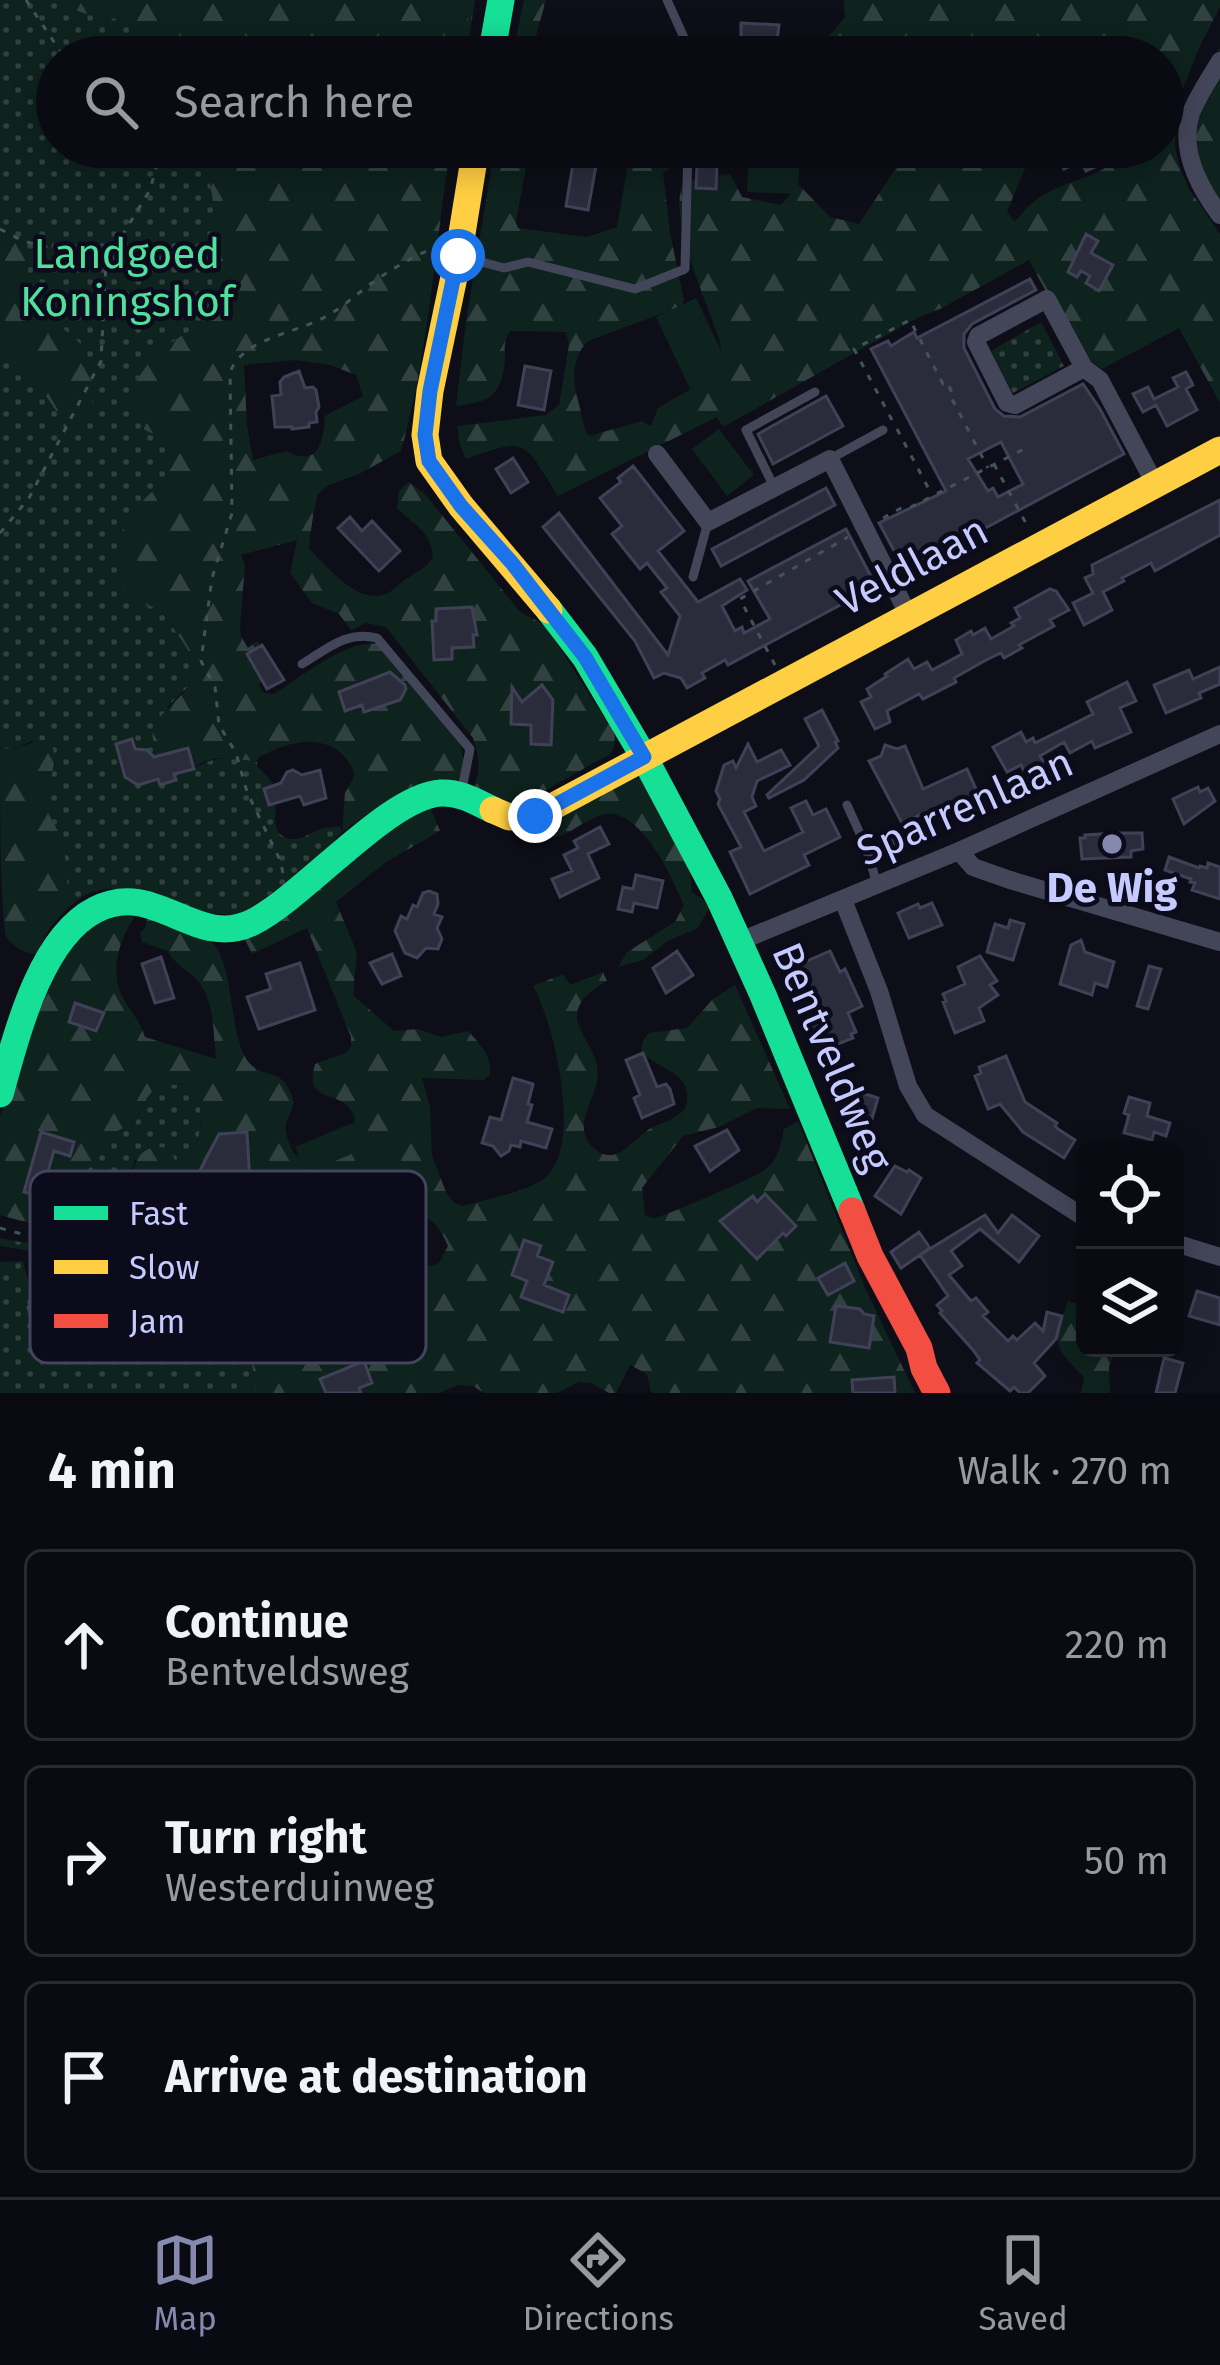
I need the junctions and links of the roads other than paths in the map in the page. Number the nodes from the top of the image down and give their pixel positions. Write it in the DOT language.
graph roads {
  1 [pos="501,0"];
  2 [pos="667,0"];
  3 [pos="495,36"];
  4 [pos="683,36"];
  5 [pos="1220,61"];
  6 [pos="471,168"];
  7 [pos="687,168"];
  8 [pos="1220,215"];
  9 [pos="452,249"];
  10 [pos="1084,368"];
  11 [pos="815,392"];
  12 [pos="883,430"];
  13 [pos="1220,450"];
  14 [pos="657,454"];
  15 [pos="830,459"];
  16 [pos="1155,484"];
  17 [pos="774,487"];
  18 [pos="708,522"];
  19 [pos="693,577"];
  20 [pos="909,616"];
  21 [pos="302,664"];
  22 [pos="1220,734"];
  23 [pos="644,757"];
  24 [pos="459,794"];
  25 [pos="847,805"];
  26 [pos="909,835"];
  27 [pos="959,851"];
  28 [pos="867,852"];
  29 [pos="877,884"];
  30 [pos="843,900"];
  31 [pos="738,942"];
  32 [pos="1220,942"];
  33 [pos="0,1094"];
  34 [pos="1076,1212"];
  35 [pos="1184,1247"];
  36 [pos="1220,1257"];
  37 [pos="937,1393"];
  1 -- 3 [label="street"];
  2 -- 4 [label="lane"];
  5 -- 8 [label="street"];
  6 -- 9 [label="street, Bentveldweg"];
  7 -- 9 [label="lane"];
  9 -- 23 [label="street, Bentveldweg"];
  10 -- 10 [label="street"];
  10 -- 16 [label="street"];
  11 -- 17 [label="lane"];
  12 -- 15 [label="lane"];
  13 -- 16 [label="street, Veldlaan"];
  14 -- 18 [label="street"];
  15 -- 17 [label="street"];
  15 -- 20 [label="street"];
  16 -- 20 [label="street, Veldlaan"];
  17 -- 18 [label="street"];
  18 -- 19 [label="lane"];
  20 -- 23 [label="street, Veldlaan"];
  21 -- 24 [label="lane"];
  22 -- 27 [label="street, Sparrenlaan"];
  23 -- 24 [label="street, Veldlaan"];
  23 -- 31 [label="street, Bentveldweg"];
  24 -- 33 [label="street"];
  25 -- 28 [label="lane"];
  26 -- 28 [label="lane"];
  27 -- 29 [label="street, Sparrenlaan"];
  27 -- 32 [label="street"];
  28 -- 29 [label="lane"];
  29 -- 30 [label="street, Sparrenlaan"];
  30 -- 31 [label="street, Sparrenlaan"];
  30 -- 34 [label="street"];
  31 -- 37 [label="street, Bentveldweg"];
  35 -- 36 [label="street"];
}
